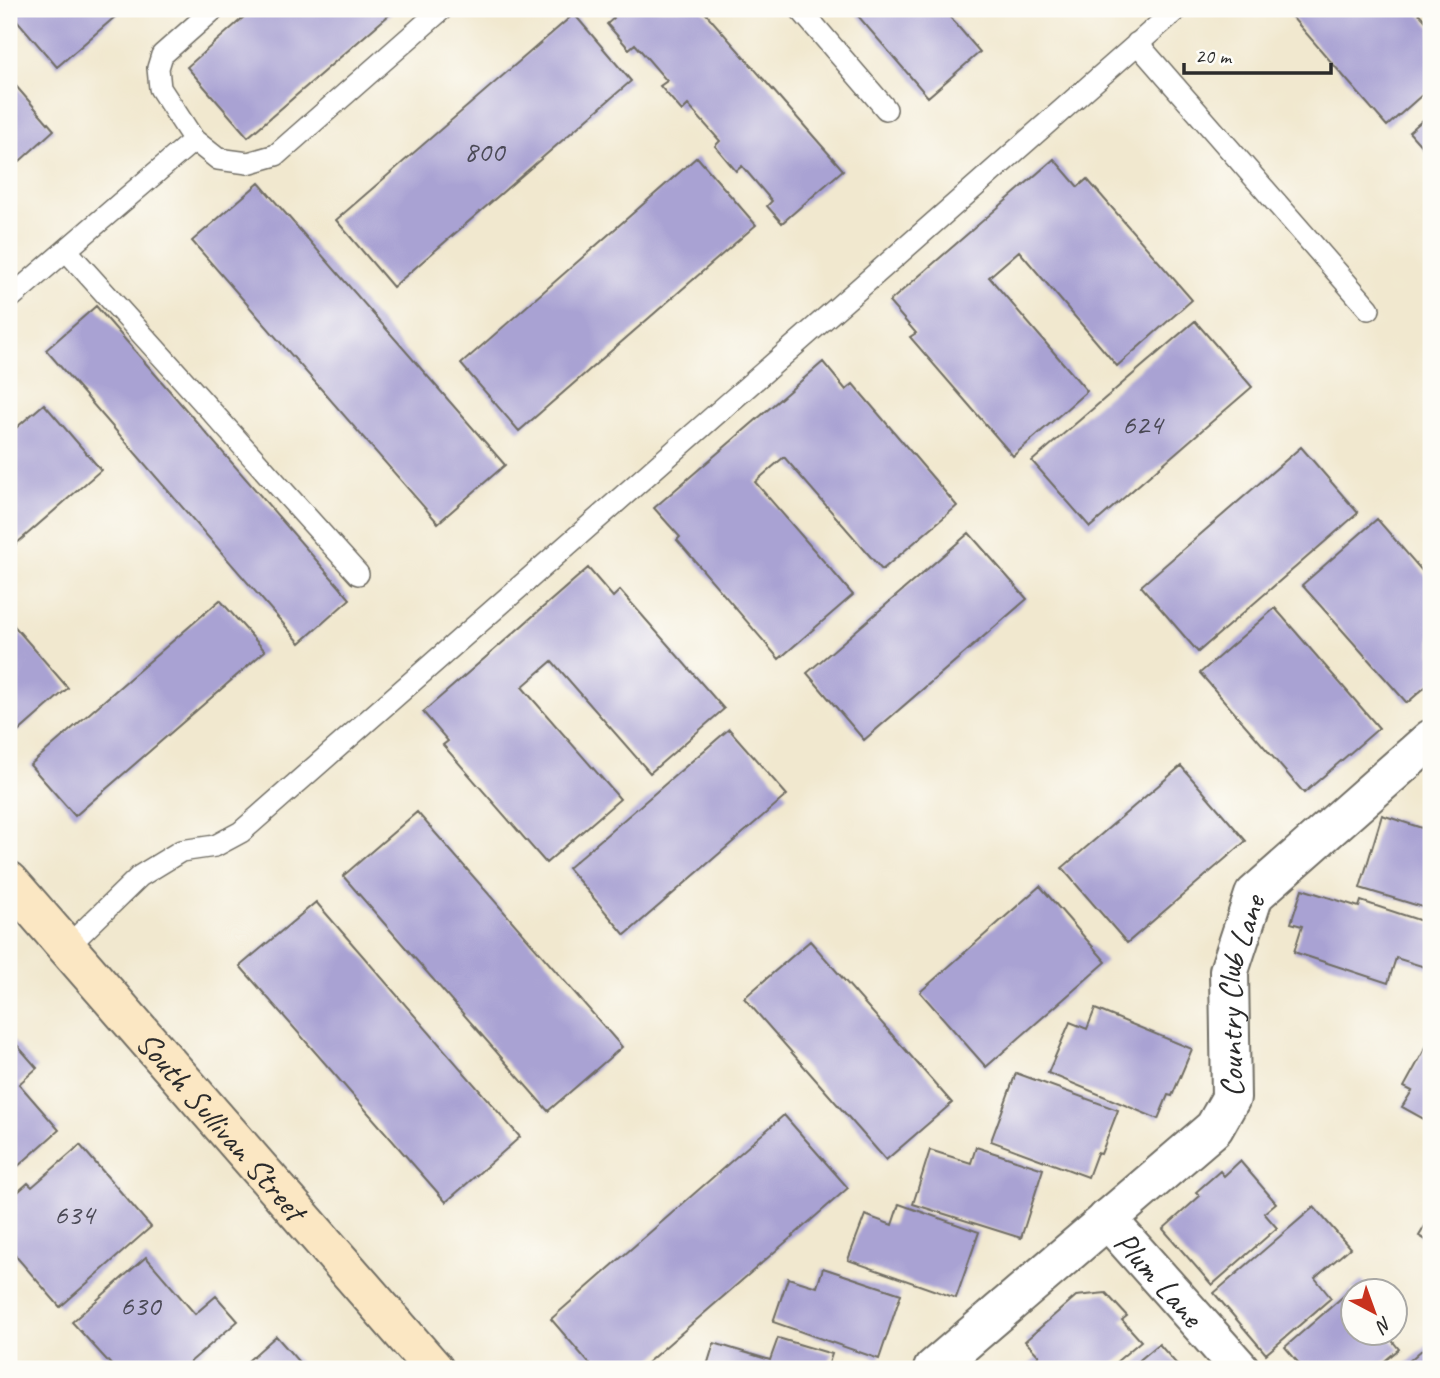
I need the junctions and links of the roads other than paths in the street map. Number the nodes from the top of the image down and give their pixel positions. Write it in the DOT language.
graph roads {
  1 [pos="214,9"];
  2 [pos="442,9"];
  3 [pos="800,9"];
  4 [pos="1177,9"];
  5 [pos="1137,43"];
  6 [pos="886,109"];
  7 [pos="194,140"];
  8 [pos="66,250"];
  9 [pos="9,299"];
  10 [pos="1369,309"];
  11 [pos="358,574"];
  12 [pos="1431,739"];
  13 [pos="14,897"];
  14 [pos="66,948"];
  15 [pos="1107,1219"];
  16 [pos="434,1369"];
  17 [pos="933,1369"];
  18 [pos="1241,1369"];
  1 -- 7 [label="lane"];
  2 -- 7 [label="lane"];
  3 -- 6 [label="lane"];
  4 -- 5 [label="lane"];
  5 -- 10 [label="lane"];
  5 -- 14 [label="lane"];
  7 -- 8 [label="lane"];
  8 -- 9 [label="lane"];
  8 -- 11 [label="lane"];
  12 -- 15 [label="street, Country Club Lane"];
  13 -- 14 [label="street, South Sullivan Street"];
  14 -- 16 [label="street, South Sullivan Street"];
  15 -- 17 [label="street, Country Club Lane"];
  15 -- 18 [label="street, Plum Lane"];
}
